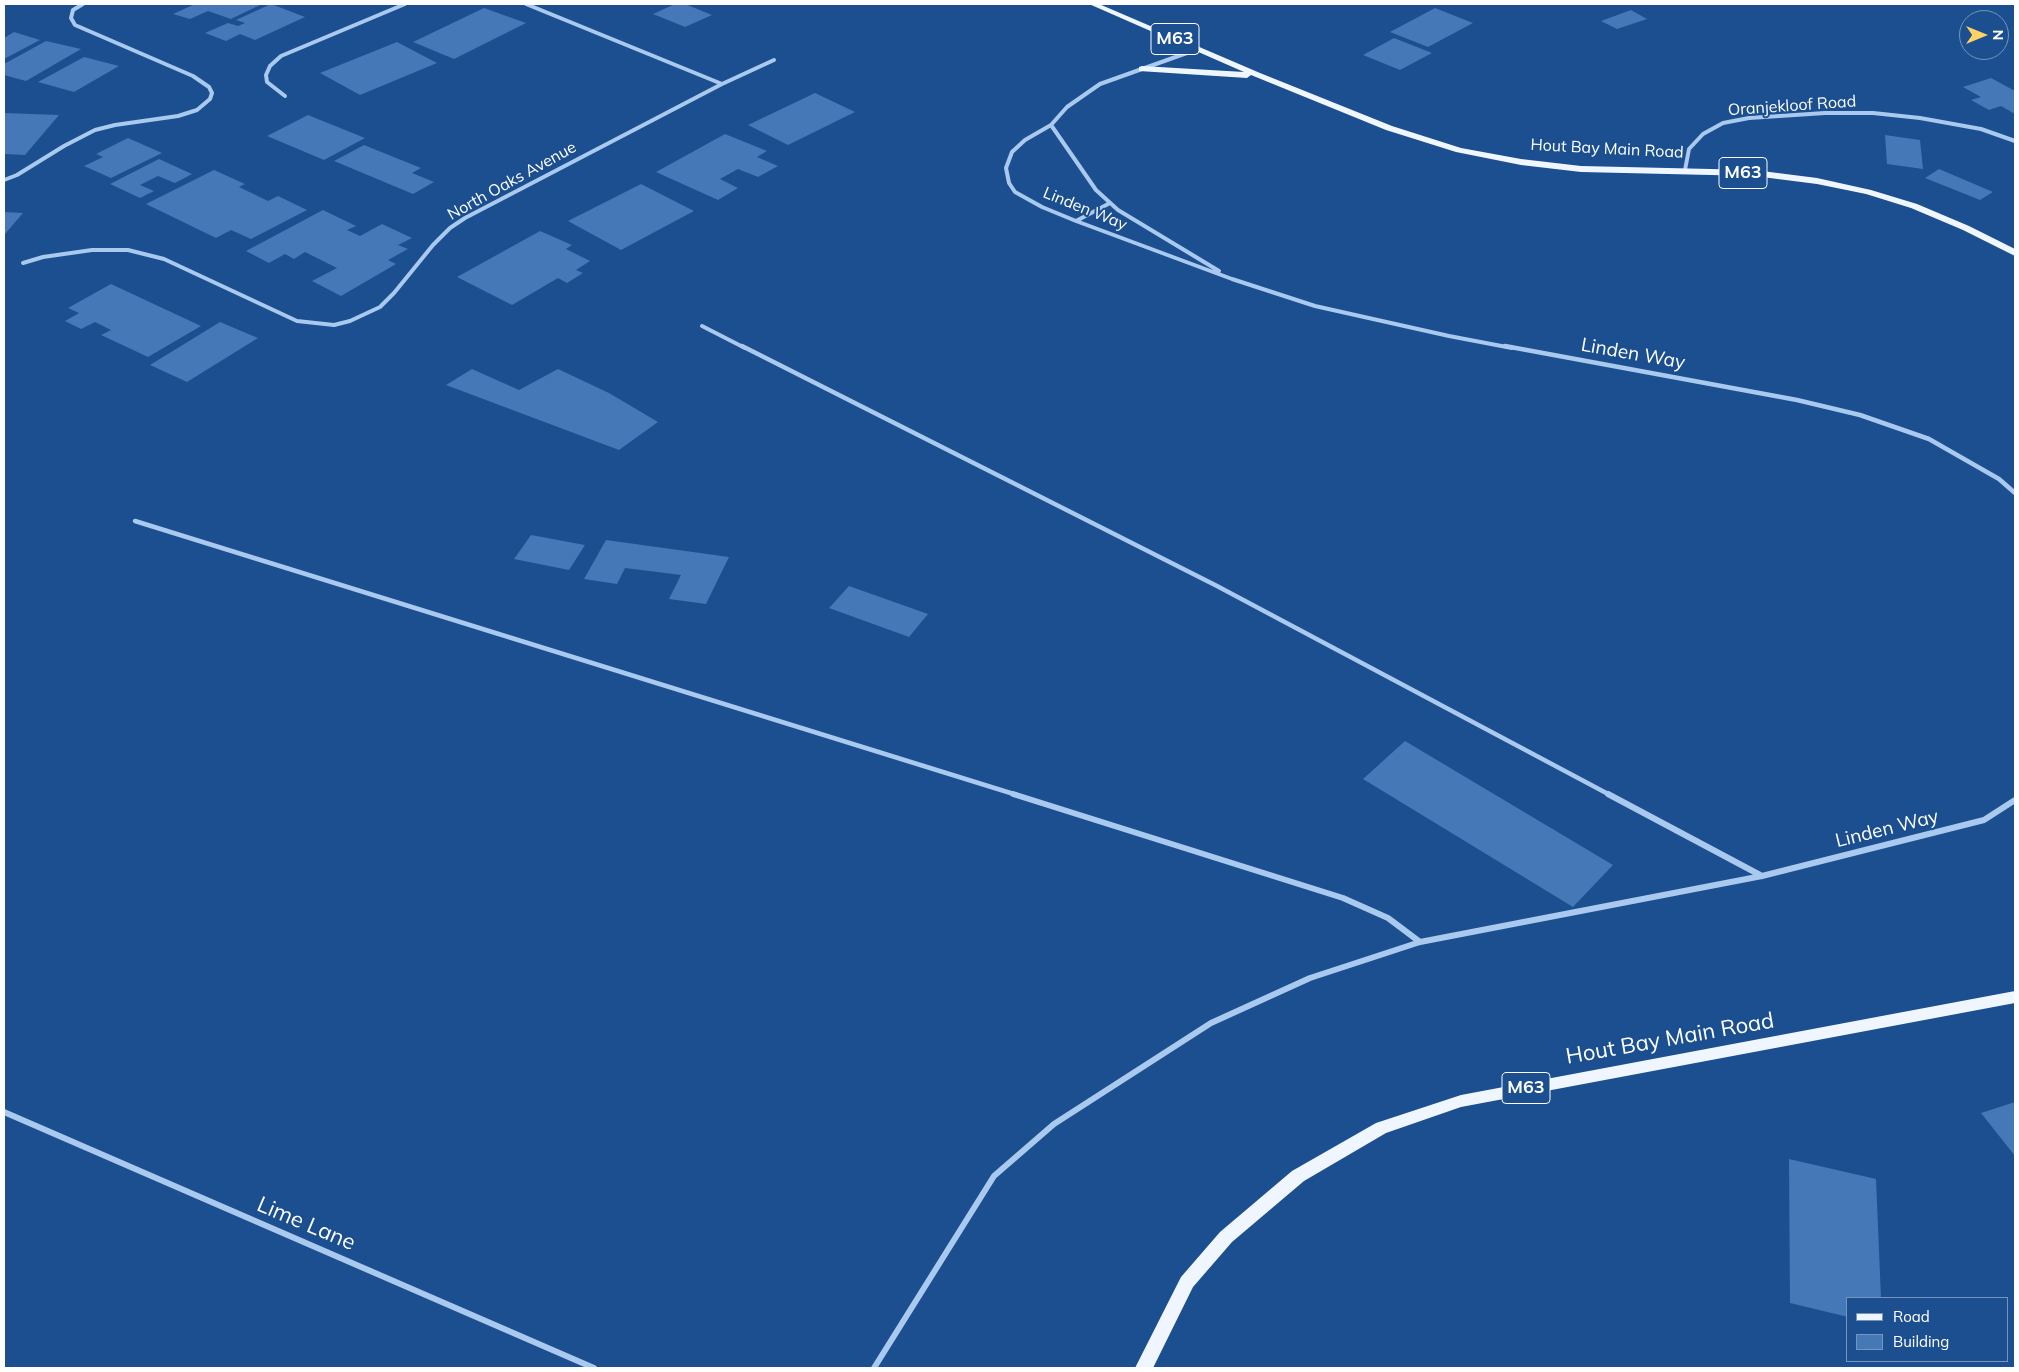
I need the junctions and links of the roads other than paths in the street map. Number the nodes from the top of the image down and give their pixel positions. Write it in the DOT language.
graph roads {
  1 [pos="83,4"];
  2 [pos="404,4"];
  3 [pos="526,4"];
  4 [pos="1093,4"];
  5 [pos="1198,49"];
  6 [pos="774,60"];
  7 [pos="1142,69"];
  8 [pos="1257,75"];
  9 [pos="722,84"];
  10 [pos="285,96"];
  11 [pos="1051,125"];
  12 [pos="2015,141"];
  13 [pos="1685,170"];
  14 [pos="4,180"];
  15 [pos="1110,203"];
  16 [pos="1076,221"];
  17 [pos="2015,253"];
  18 [pos="22,263"];
  19 [pos="1232,279"];
  20 [pos="702,326"];
  21 [pos="2015,493"];
  22 [pos="134,521"];
  23 [pos="2015,800"];
  24 [pos="1762,876"];
  25 [pos="1420,942"];
  26 [pos="2015,997"];
  27 [pos="4,1112"];
  28 [pos="594,1368"];
  29 [pos="874,1368"];
  30 [pos="1144,1368"];
  1 -- 14 [label="street"];
  2 -- 10 [label="street"];
  3 -- 9 [label="street"];
  4 -- 5 [label="main road, Hout Bay Main Road / M63"];
  5 -- 7 [label="street, Linden Way"];
  5 -- 8 [label="main road, Hout Bay Main Road / M63"];
  6 -- 9 [label="street, North Oaks Avenue"];
  7 -- 8 [label="main road"];
  7 -- 11 [label="street, Linden Way"];
  8 -- 13 [label="main road, Hout Bay Main Road / M63"];
  9 -- 18 [label="street, North Oaks Avenue"];
  11 -- 15 [label="street, Linden Way"];
  11 -- 16 [label="street, Linden Way"];
  12 -- 13 [label="street, Oranjekloof Road"];
  13 -- 17 [label="main road, Hout Bay Main Road / M63"];
  15 -- 16 [label="street"];
  15 -- 19 [label="street, Linden Way"];
  16 -- 19 [label="street, Linden Way"];
  19 -- 21 [label="street, Linden Way"];
  20 -- 24 [label="street"];
  22 -- 25 [label="street"];
  23 -- 24 [label="street, Linden Way"];
  24 -- 25 [label="street, Linden Way"];
  25 -- 29 [label="street, Linden Way"];
  26 -- 30 [label="main road, Hout Bay Main Road / M63"];
  27 -- 28 [label="street, Lime Lane"];
}
